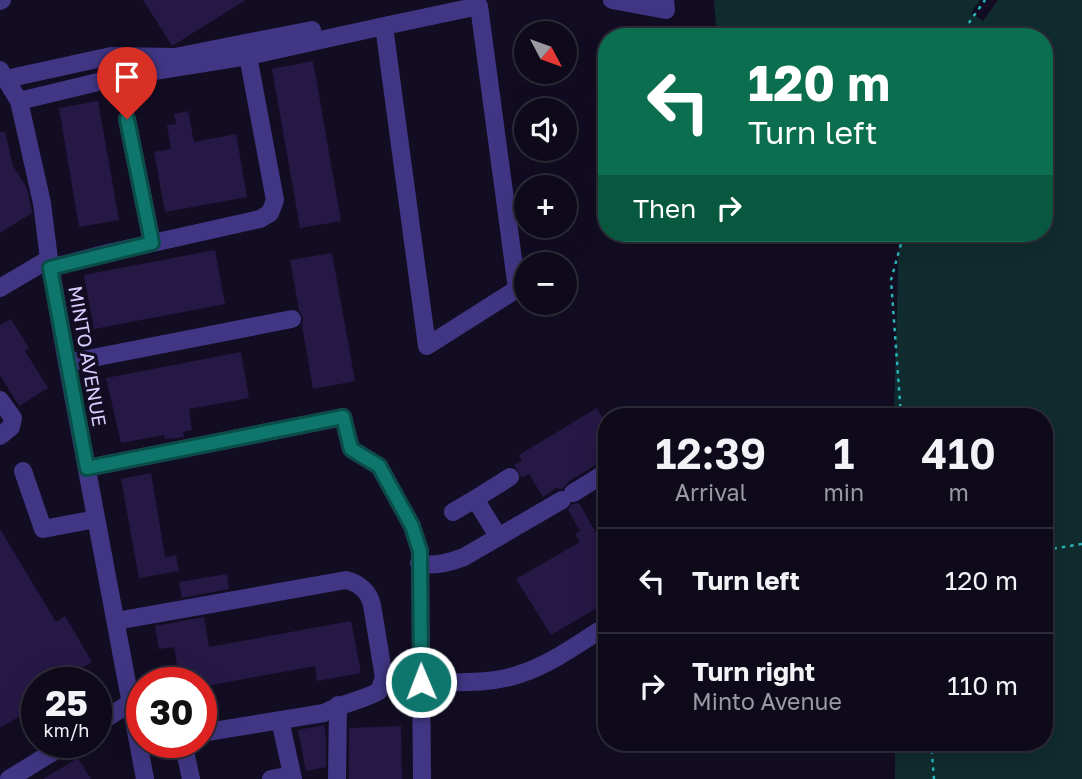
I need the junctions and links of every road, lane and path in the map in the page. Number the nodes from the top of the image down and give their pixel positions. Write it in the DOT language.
graph roads {
  1 [pos="612,0"];
  2 [pos="665,0"];
  3 [pos="985,0"];
  4 [pos="474,2"];
  5 [pos="377,27"];
  6 [pos="965,28"];
  7 [pos="248,56"];
  8 [pos="3,74"];
  9 [pos="19,101"];
  10 [pos="127,119"];
  11 [pos="902,242"];
  12 [pos="152,243"];
  13 [pos="50,263"];
  14 [pos="0,288"];
  15 [pos="292,319"];
  16 [pos="67,363"];
  17 [pos="0,400"];
  18 [pos="900,408"];
  19 [pos="0,436"];
  20 [pos="87,468"];
  21 [pos="23,471"];
  22 [pos="510,477"];
  23 [pos="598,478"];
  24 [pos="475,499"];
  25 [pos="453,512"];
  26 [pos="96,520"];
  27 [pos="498,536"];
  28 [pos="1082,544"];
  29 [pos="1053,549"];
  30 [pos="420,557"];
  31 [pos="116,621"];
  32 [pos="598,630"];
  33 [pos="126,680"];
  34 [pos="421,682"];
  35 [pos="338,705"];
  36 [pos="280,720"];
  37 [pos="217,730"];
  38 [pos="932,751"];
  39 [pos="43,758"];
  40 [pos="145,758"];
  41 [pos="188,758"];
  42 [pos="293,777"];
  43 [pos="9,779"];
  44 [pos="145,779"];
  45 [pos="191,779"];
  46 [pos="271,779"];
  47 [pos="337,779"];
  48 [pos="422,779"];
  49 [pos="934,779"];
  1 -- 2 [label="street"];
  3 -- 6 [label="path"];
  4 -- 5 [label="street"];
  4 -- 5 [label="street"];
  4 -- 8 [label="street"];
  5 -- 7 [label="street"];
  7 -- 9 [label="street"];
  7 -- 12 [label="street"];
  8 -- 9 [label="street, MINTO AVENUE"];
  9 -- 13 [label="street, MINTO AVENUE"];
  10 -- 12 [label="street"];
  11 -- 18 [label="path"];
  12 -- 13 [label="street"];
  13 -- 14 [label="street"];
  13 -- 16 [label="street, MINTO AVENUE"];
  15 -- 16 [label="street"];
  16 -- 20 [label="street, MINTO AVENUE"];
  17 -- 19 [label="street"];
  20 -- 26 [label="street, MINTO AVENUE"];
  20 -- 30 [label="street"];
  21 -- 26 [label="street"];
  22 -- 24 [label="street"];
  23 -- 27 [label="street"];
  24 -- 25 [label="street"];
  24 -- 27 [label="street"];
  26 -- 31 [label="street, MINTO AVENUE"];
  27 -- 30 [label="street"];
  28 -- 29 [label="path"];
  30 -- 34 [label="street"];
  31 -- 33 [label="street, MINTO AVENUE"];
  31 -- 35 [label="street"];
  32 -- 34 [label="street"];
  34 -- 48 [label="street"];
  35 -- 36 [label="street"];
  35 -- 47 [label="street"];
  36 -- 37 [label="street"];
  36 -- 42 [label="street"];
  38 -- 49 [label="path"];
  39 -- 43 [label="street"];
  40 -- 44 [label="street, MINTO AVENUE"];
  41 -- 45 [label="street"];
  42 -- 46 [label="street"];
}
